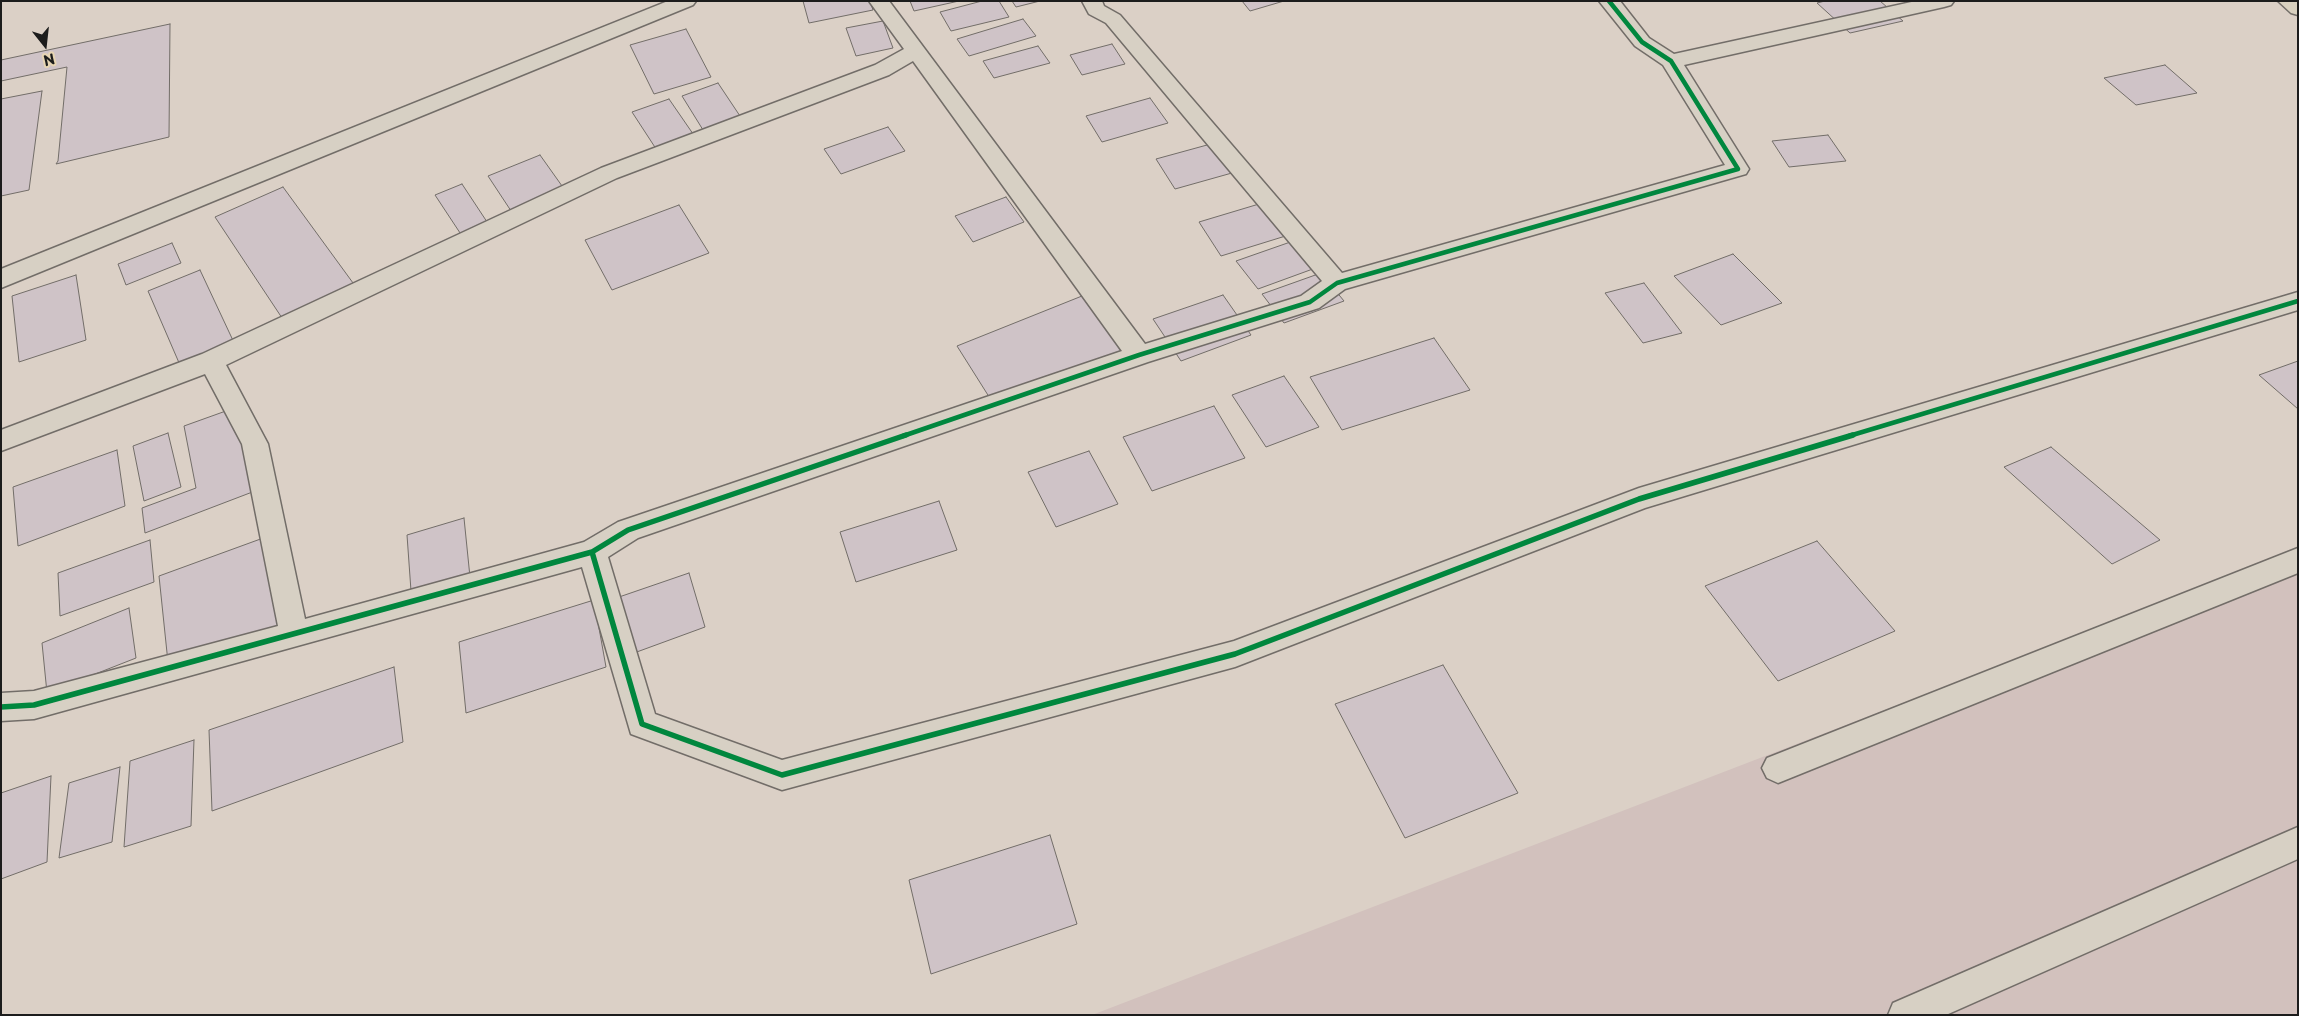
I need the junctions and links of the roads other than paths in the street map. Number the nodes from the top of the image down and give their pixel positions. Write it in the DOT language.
graph roads {
  1 [pos="686,1"];
  2 [pos="879,1"];
  3 [pos="1092,1"];
  4 [pos="1609,1"];
  5 [pos="1944,1"];
  6 [pos="2288,1"];
  7 [pos="2298,9"];
  8 [pos="916,51"];
  9 [pos="1671,61"];
  10 [pos="1,279"];
  11 [pos="1337,283"];
  12 [pos="2298,301"];
  13 [pos="1139,355"];
  14 [pos="211,361"];
  15 [pos="1,441"];
  16 [pos="592,552"];
  17 [pos="2298,560"];
  18 [pos="294,636"];
  19 [pos="1,707"];
  20 [pos="1778,768"];
  21 [pos="2298,843"];
  22 [pos="1905,1015"];
  1 -- 10 [label="street"];
  2 -- 8 [label="street"];
  3 -- 11 [label="street"];
  4 -- 9 [label="street"];
  5 -- 9 [label="street"];
  6 -- 7 [label="main road"];
  8 -- 13 [label="street"];
  8 -- 14 [label="street"];
  9 -- 11 [label="street"];
  11 -- 13 [label="street"];
  12 -- 16 [label="street"];
  13 -- 16 [label="street"];
  14 -- 15 [label="street"];
  14 -- 18 [label="street"];
  16 -- 18 [label="street"];
  17 -- 20 [label="street"];
  18 -- 19 [label="street"];
  21 -- 22 [label="street"];
}
